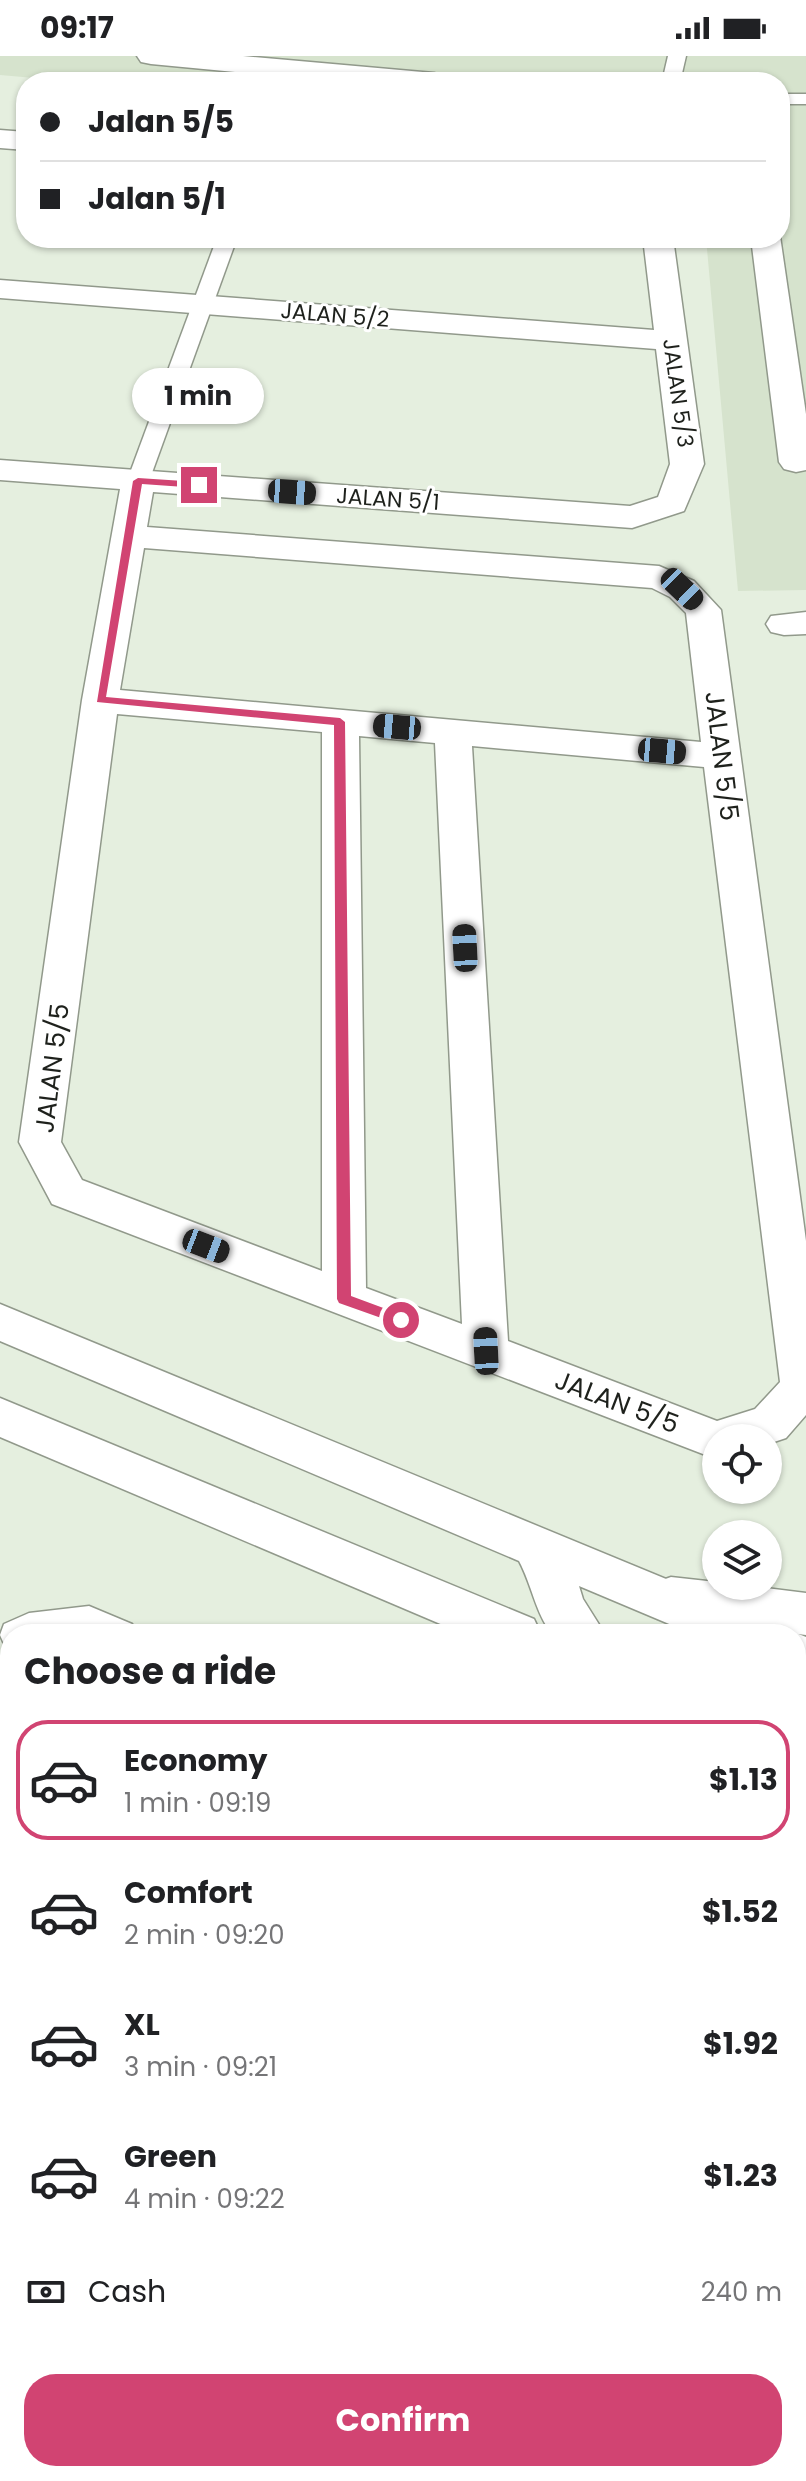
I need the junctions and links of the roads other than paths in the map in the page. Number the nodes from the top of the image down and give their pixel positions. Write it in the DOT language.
graph roads {
  1 [pos="151,56"];
  2 [pos="232,59"];
  3 [pos="346,72"];
  4 [pos="224,248"];
  5 [pos="659,248"];
  6 [pos="767,248"];
  7 [pos="0,289"];
  8 [pos="205,305"];
  9 [pos="671,341"];
  10 [pos="796,462"];
  11 [pos="0,470"];
  12 [pos="138,481"];
  13 [pos="632,517"];
  14 [pos="128,536"];
  15 [pos="100,700"];
  16 [pos="340,722"];
  17 [pos="453,732"];
  18 [pos="721,756"];
  19 [pos="344,1299"];
  20 [pos="0,1322"];
  21 [pos="486,1351"];
  22 [pos="0,1417"];
  23 [pos="770,1424"];
  24 [pos="702,1435"];
  25 [pos="536,1547"];
  26 [pos="657,1597"];
  27 [pos="806,1614"];
  28 [pos="55,1624"];
  29 [pos="98,1624"];
  30 [pos="493,1624"];
  31 [pos="573,1624"];
  32 [pos="722,1624"];
  1 -- 2 [label="street"];
  2 -- 3 [label="street"];
  4 -- 8 [label="lane"];
  5 -- 9 [label="street, JALAN 5/3"];
  6 -- 10 [label="street"];
  7 -- 8 [label="street, JALAN 5/2"];
  8 -- 9 [label="street, JALAN 5/2"];
  8 -- 12 [label="lane"];
  9 -- 13 [label="street, JALAN 5/3"];
  11 -- 12 [label="street, JALAN 5/1"];
  12 -- 13 [label="street, JALAN 5/1"];
  12 -- 14 [label="street, JALAN 5/5"];
  14 -- 15 [label="street, JALAN 5/5"];
  14 -- 18 [label="street, JALAN 5/5"];
  15 -- 16 [label="street"];
  15 -- 19 [label="street, JALAN 5/5"];
  16 -- 17 [label="street"];
  16 -- 19 [label="street"];
  17 -- 18 [label="street"];
  17 -- 21 [label="street"];
  18 -- 23 [label="street, JALAN 5/5"];
  19 -- 21 [label="street, JALAN 5/5"];
  20 -- 25 [label="street"];
  21 -- 24 [label="street, JALAN 5/5"];
  22 -- 30 [label="street"];
  25 -- 26 [label="street"];
  25 -- 31 [label="street"];
  26 -- 27 [label="street"];
  26 -- 32 [label="street"];
  28 -- 29 [label="lane"];
}
